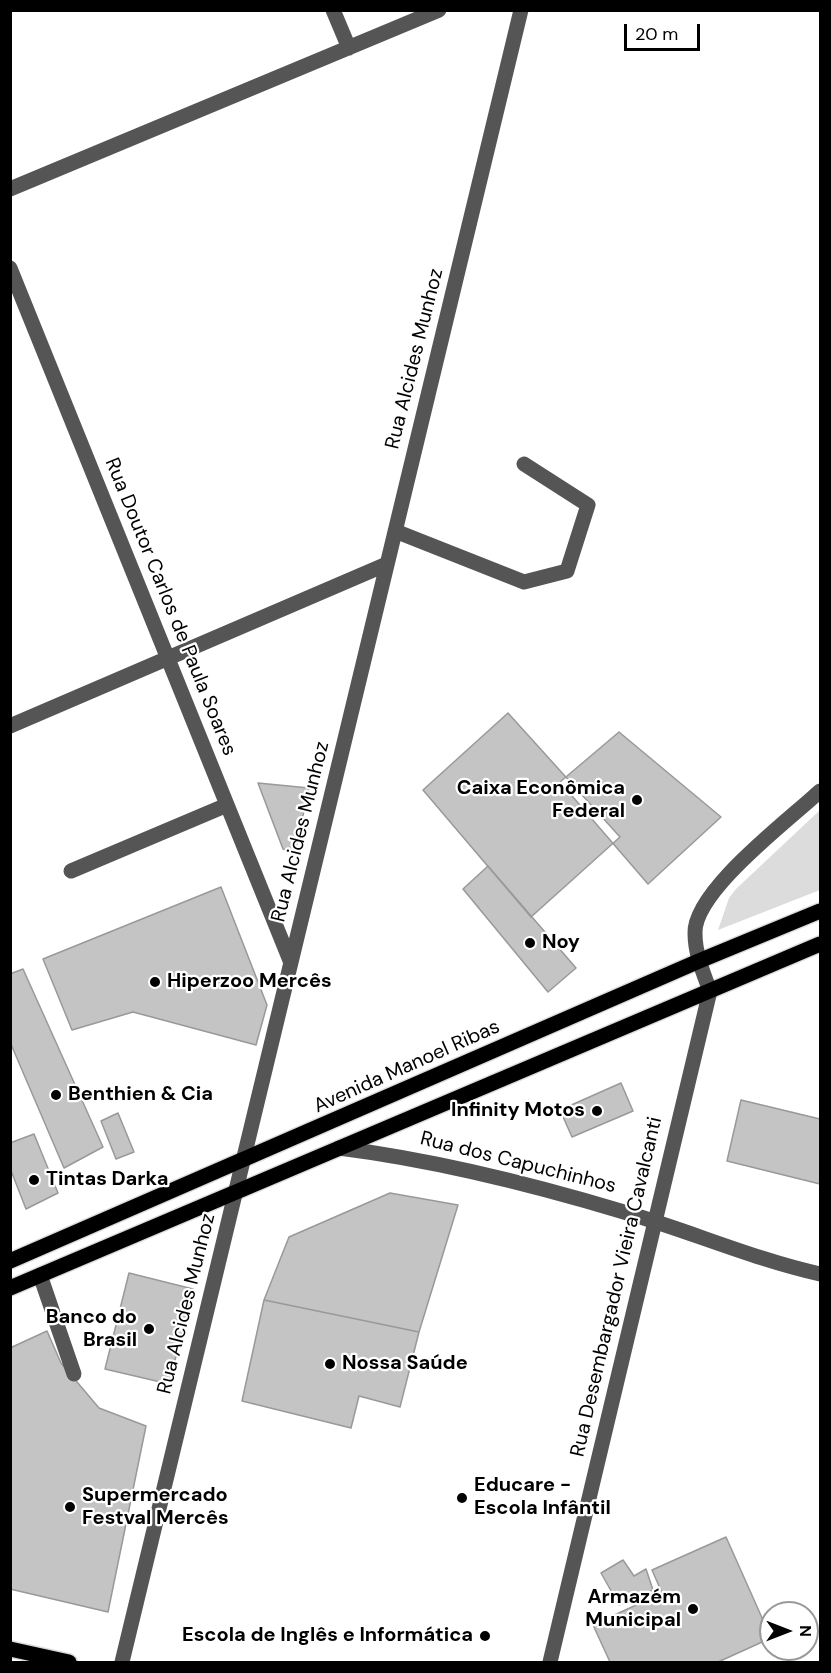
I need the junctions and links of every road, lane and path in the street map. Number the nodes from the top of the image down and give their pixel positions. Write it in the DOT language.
graph roads {
  1 [pos="333,10"];
  2 [pos="439,10"];
  3 [pos="521,10"];
  4 [pos="349,48"];
  5 [pos="10,189"];
  6 [pos="10,268"];
  7 [pos="524,464"];
  8 [pos="395,531"];
  9 [pos="387,564"];
  10 [pos="168,658"];
  11 [pos="10,726"];
  12 [pos="820,791"];
  13 [pos="227,805"];
  14 [pos="71,871"];
  15 [pos="820,911"];
  16 [pos="820,944"];
  17 [pos="699,961"];
  18 [pos="291,963"];
  19 [pos="710,991"];
  20 [pos="339,1148"];
  21 [pos="243,1162"];
  22 [pos="236,1192"];
  23 [pos="654,1222"];
  24 [pos="10,1261"];
  25 [pos="820,1274"];
  26 [pos="40,1275"];
  27 [pos="10,1288"];
  28 [pos="74,1374"];
  29 [pos="10,1649"];
  30 [pos="69,1662"];
  31 [pos="122,1662"];
  32 [pos="550,1662"];
  1 -- 4 [label="street"];
  2 -- 4 [label="street"];
  3 -- 8 [label="street, Rua Alcides Munhoz"];
  4 -- 5 [label="street"];
  6 -- 10 [label="street, Rua Doutor Carlos de Paula Soares"];
  7 -- 8 [label="street"];
  8 -- 9 [label="street, Rua Alcides Munhoz"];
  9 -- 10 [label="street"];
  9 -- 18 [label="street, Rua Alcides Munhoz"];
  10 -- 11 [label="street"];
  10 -- 13 [label="street, Rua Doutor Carlos de Paula Soares"];
  12 -- 17 [label="street"];
  13 -- 14 [label="street"];
  13 -- 18 [label="street, Rua Doutor Carlos de Paula Soares"];
  15 -- 17 [label="main road, Avenida Manoel Ribas"];
  16 -- 19 [label="main road"];
  17 -- 19 [label="street"];
  17 -- 21 [label="main road, Avenida Manoel Ribas"];
  18 -- 21 [label="street, Rua Alcides Munhoz"];
  19 -- 20 [label="main road"];
  19 -- 23 [label="street, Rua Desembargador Vieira Cavalcanti"];
  20 -- 22 [label="main road"];
  20 -- 23 [label="street, Rua dos Capuchinhos"];
  21 -- 22 [label="street, Rua Alcides Munhoz"];
  21 -- 24 [label="main road, Avenida Manoel Ribas"];
  22 -- 26 [label="main road"];
  22 -- 31 [label="street, Rua Alcides Munhoz"];
  23 -- 25 [label="street, Rua dos Capuchinhos"];
  23 -- 32 [label="street, Rua Desembargador Vieira Cavalcanti"];
  26 -- 27 [label="main road"];
  26 -- 28 [label="street"];
  29 -- 30 [label="main road"];
}
